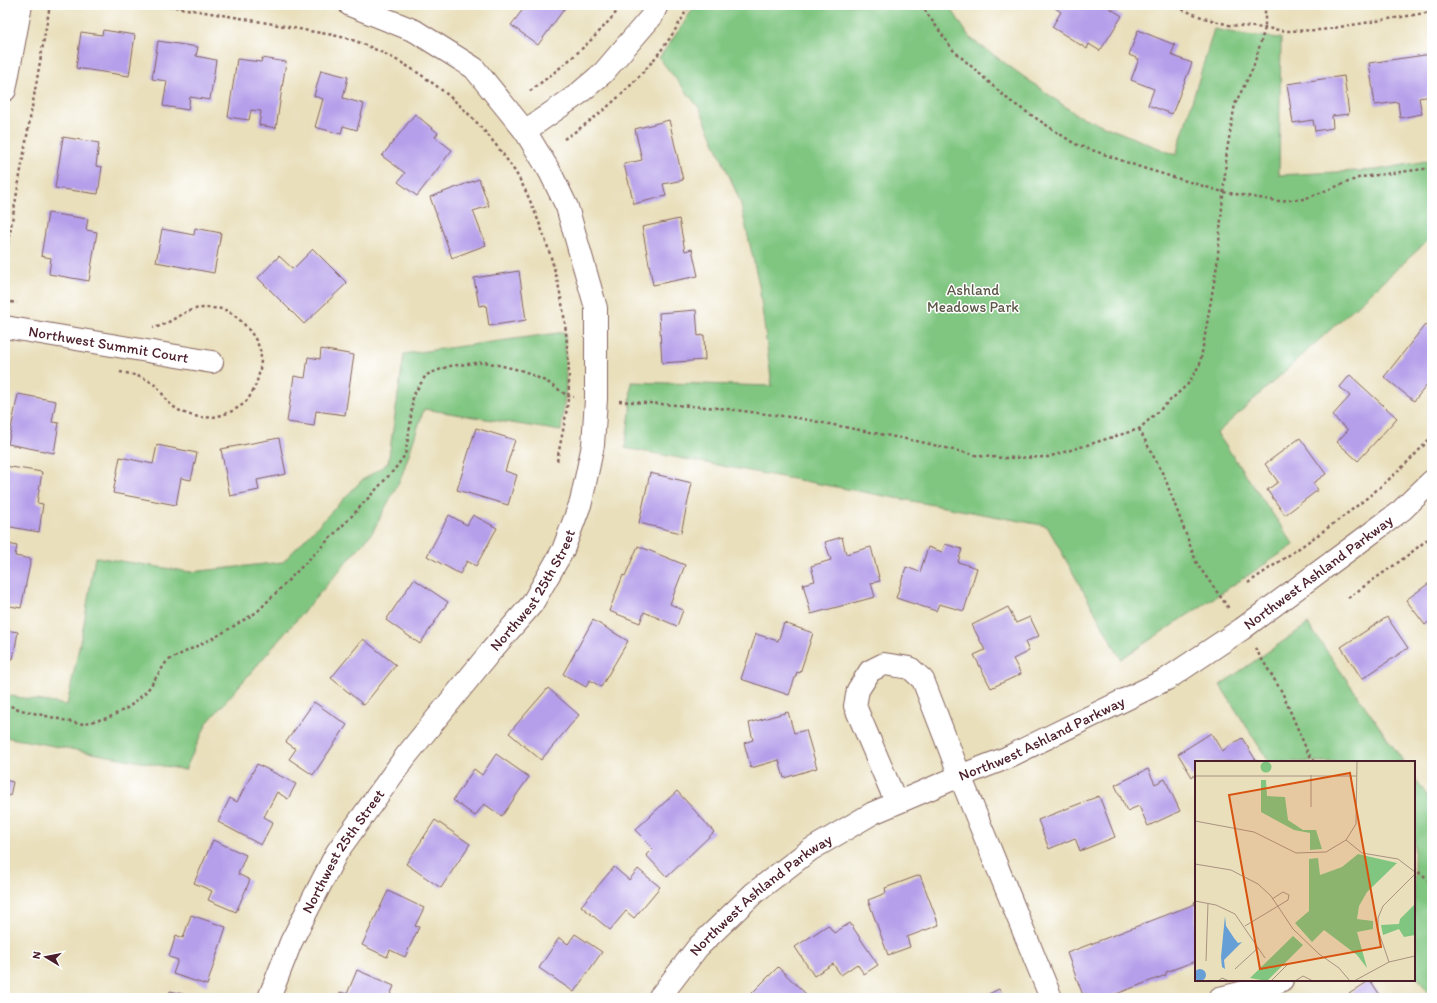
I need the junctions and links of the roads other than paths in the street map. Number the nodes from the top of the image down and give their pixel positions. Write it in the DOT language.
graph roads {
  1 [pos="21,5"];
  2 [pos="350,5"];
  3 [pos="657,5"];
  4 [pos="5,90"];
  5 [pos="525,131"];
  6 [pos="5,327"];
  7 [pos="212,362"];
  8 [pos="1432,481"];
  9 [pos="960,776"];
  10 [pos="896,802"];
  11 [pos="1276,988"];
  12 [pos="269,998"];
  13 [pos="659,998"];
  14 [pos="1051,998"];
  15 [pos="1220,998"];
  1 -- 4 [label="street"];
  2 -- 5 [label="street, Northwest 25th Street"];
  3 -- 5 [label="street"];
  5 -- 12 [label="street, Northwest 25th Street"];
  6 -- 7 [label="street, Northwest Summit Court"];
  8 -- 9 [label="street, Northwest Ashland Parkway"];
  9 -- 10 [label="street, Northwest Ashland Parkway"];
  9 -- 10 [label="street"];
  9 -- 14 [label="street"];
  10 -- 13 [label="street, Northwest Ashland Parkway"];
  11 -- 15 [label="street"];
}
